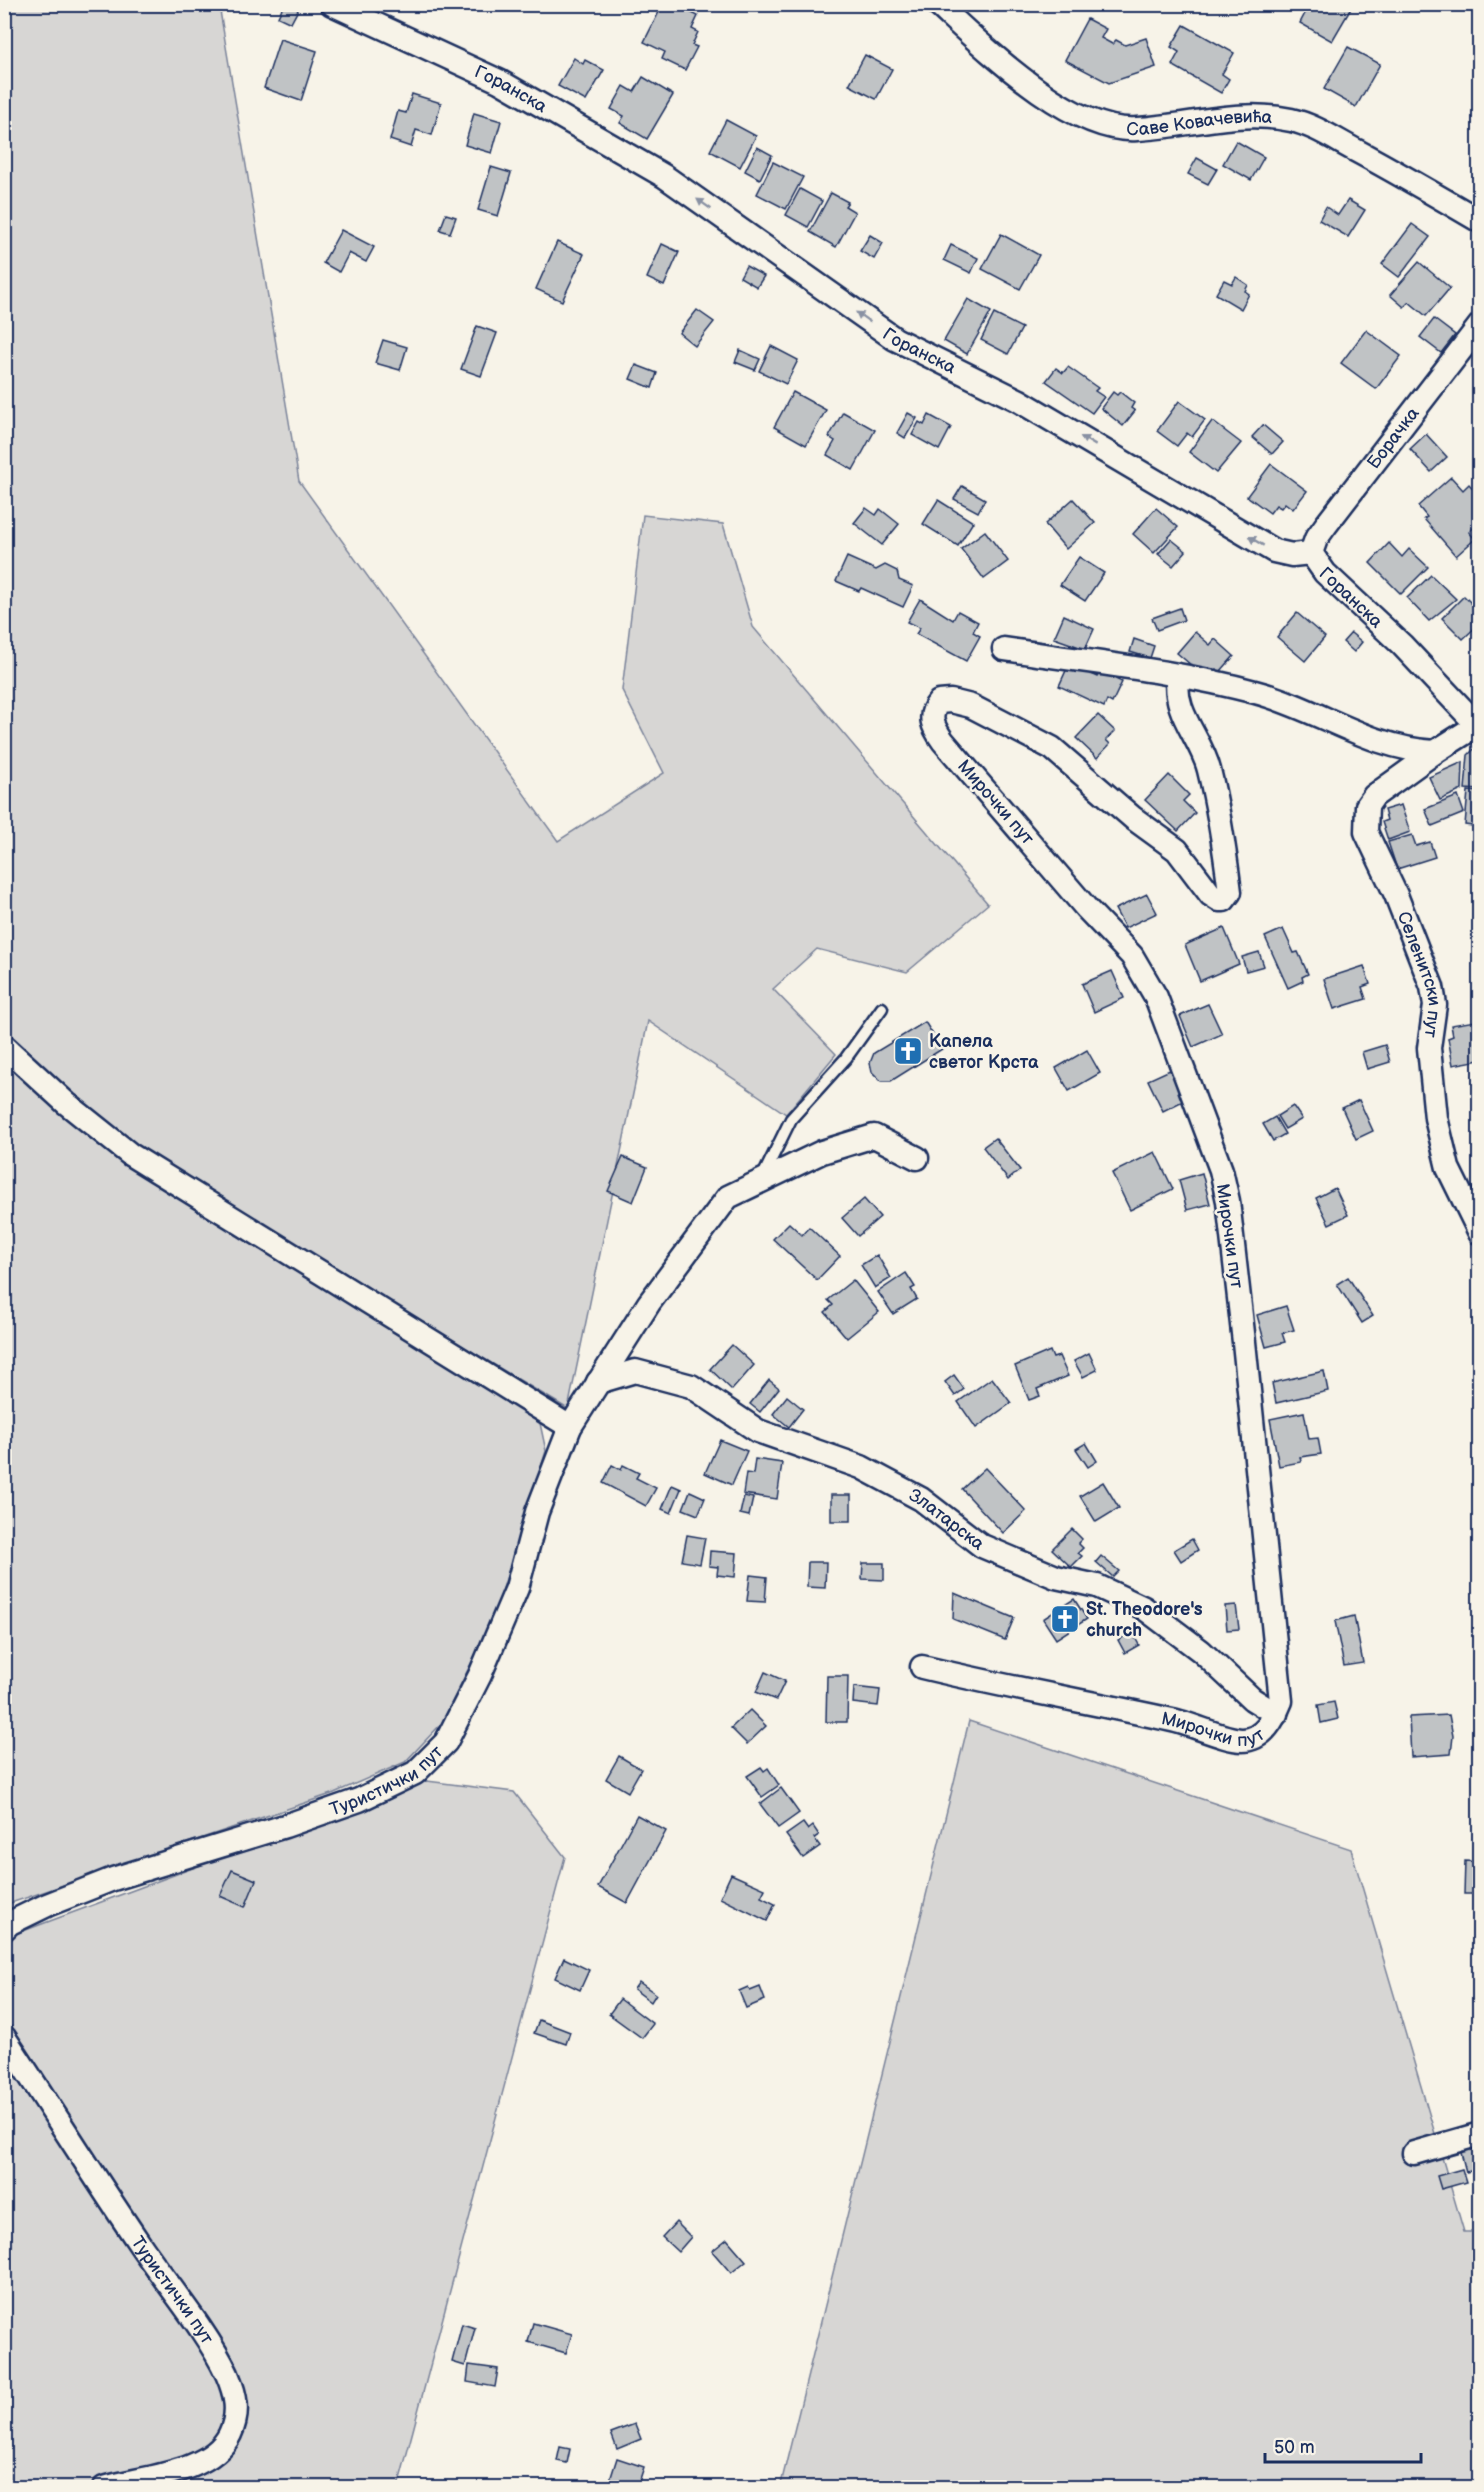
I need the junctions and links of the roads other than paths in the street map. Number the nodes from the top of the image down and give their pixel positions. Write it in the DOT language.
graph roads {
  1 [pos="332,4"];
  2 [pos="937,4"];
  3 [pos="1479,221"];
  4 [pos="1479,325"];
  5 [pos="1311,553"];
  6 [pos="1004,649"];
  7 [pos="1178,676"];
  8 [pos="1478,727"];
  9 [pos="1435,752"];
  10 [pos="882,1008"];
  11 [pos="4,1046"];
  12 [pos="917,1158"];
  13 [pos="761,1181"];
  14 [pos="1479,1233"];
  15 [pos="598,1382"];
  16 [pos="570,1427"];
  17 [pos="922,1667"];
  18 [pos="1276,1714"];
  19 [pos="4,1929"];
  20 [pos="4,2037"];
  21 [pos="1479,2134"];
  22 [pos="1414,2153"];
  23 [pos="104,2487"];
  5 -- 1 [label="street, Горанска, one-way"];
  2 -- 3 [label="street, Саве Ковачевића"];
  4 -- 5 [label="street, Борачка"];
  5 -- 8 [label="street, Горанска"];
  6 -- 7 [label="street"];
  7 -- 9 [label="street"];
  7 -- 18 [label="street, Мирочки пут"];
  8 -- 9 [label="street, Селенитски пут"];
  9 -- 14 [label="street, Селенитски пут"];
  10 -- 13 [label="lane"];
  11 -- 16 [label="street"];
  12 -- 13 [label="street, Туристички пут"];
  13 -- 15 [label="street, Туристички пут"];
  15 -- 16 [label="street, Туристички пут"];
  15 -- 18 [label="street, Златарска"];
  16 -- 19 [label="street, Туристички пут"];
  17 -- 18 [label="street, Мирочки пут"];
  20 -- 23 [label="street, Туристички пут"];
  21 -- 22 [label="street"];
}
